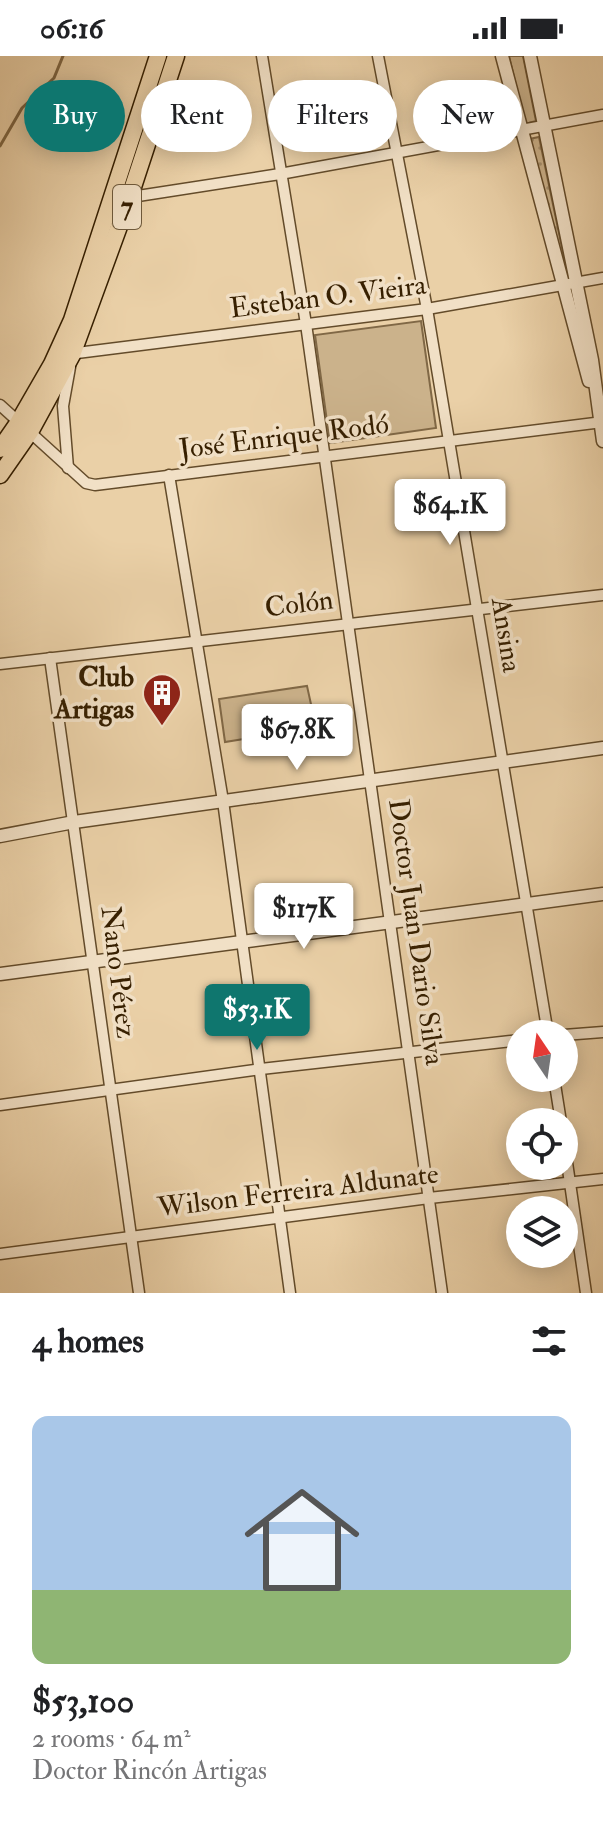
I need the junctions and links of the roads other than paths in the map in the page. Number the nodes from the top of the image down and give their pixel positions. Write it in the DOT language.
graph roads {
  1 [pos="158,56"];
  2 [pos="176,56"];
  3 [pos="262,56"];
  4 [pos="378,56"];
  5 [pos="502,56"];
  6 [pos="530,56"];
  7 [pos="508,80"];
  8 [pos="603,115"];
  9 [pos="544,124"];
  10 [pos="522,131"];
  11 [pos="413,151"];
  12 [pos="398,154"];
  13 [pos="280,174"];
  14 [pos="121,197"];
  15 [pos="603,278"];
  16 [pos="576,283"];
  17 [pos="562,286"];
  18 [pos="427,309"];
  19 [pos="306,324"];
  20 [pos="65,353"];
  21 [pos="597,404"];
  22 [pos="0,405"];
  23 [pos="602,422"];
  24 [pos="24,428"];
  25 [pos="449,441"];
  26 [pos="603,441"];
  27 [pos="0,449"];
  28 [pos="324,456"];
  29 [pos="68,468"];
  30 [pos="0,475"];
  31 [pos="169,475"];
  32 [pos="603,595"];
  33 [pos="478,610"];
  34 [pos="348,623"];
  35 [pos="197,640"];
  36 [pos="50,658"];
  37 [pos="0,664"];
  38 [pos="603,748"];
  39 [pos="503,764"];
  40 [pos="371,780"];
  41 [pos="223,801"];
  42 [pos="74,822"];
  43 [pos="0,836"];
  44 [pos="603,894"];
  45 [pos="527,903"];
  46 [pos="391,921"];
  47 [pos="242,941"];
  48 [pos="92,961"];
  49 [pos="0,974"];
  50 [pos="546,1020"];
  51 [pos="603,1032"];
  52 [pos="578,1034"];
  53 [pos="506,1042"];
  54 [pos="409,1052"];
  55 [pos="261,1069"];
  56 [pos="109,1090"];
  57 [pos="0,1105"];
  58 [pos="603,1179"];
  59 [pos="570,1182"];
  60 [pos="429,1198"];
  61 [pos="279,1217"];
  62 [pos="132,1237"];
  63 [pos="0,1254"];
  64 [pos="139,1293"];
  65 [pos="290,1293"];
  66 [pos="442,1293"];
  67 [pos="586,1293"];
  1 -- 14 [label="main road, 7"];
  2 -- 14 [label="main road, 7"];
  3 -- 13 [label="street, Doctor Juan Dario Silva"];
  4 -- 12 [label="street, Ansina"];
  5 -- 7 [label="street"];
  6 -- 9 [label="street"];
  8 -- 9 [label="street"];
  9 -- 10 [label="street"];
  9 -- 16 [label="street"];
  10 -- 17 [label="street"];
  11 -- 12 [label="street"];
  12 -- 13 [label="street"];
  12 -- 18 [label="street, Ansina"];
  13 -- 14 [label="street"];
  13 -- 19 [label="street, Doctor Juan Dario Silva"];
  14 -- 20 [label="main road, 7"];
  15 -- 16 [label="street, Esteban O. Vieira"];
  16 -- 17 [label="street, Esteban O. Vieira"];
  16 -- 21 [label="street"];
  17 -- 18 [label="street, Esteban O. Vieira"];
  17 -- 21 [label="street"];
  18 -- 19 [label="street, Esteban O. Vieira"];
  18 -- 25 [label="street, Ansina"];
  19 -- 20 [label="street, Esteban O. Vieira"];
  19 -- 28 [label="street, Doctor Juan Dario Silva"];
  20 -- 24 [label="main road, 7"];
  20 -- 29 [label="street"];
  21 -- 23 [label="street"];
  22 -- 24 [label="street, José Enrique Rodó"];
  23 -- 25 [label="street, José Enrique Rodó"];
  23 -- 26 [label="street"];
  24 -- 27 [label="main road, 7"];
  24 -- 29 [label="street, José Enrique Rodó"];
  24 -- 30 [label="main road, 7"];
  25 -- 28 [label="street, José Enrique Rodó"];
  25 -- 33 [label="street, Ansina"];
  28 -- 31 [label="street, José Enrique Rodó"];
  28 -- 34 [label="street, Doctor Juan Dario Silva"];
  29 -- 31 [label="street, José Enrique Rodó"];
  31 -- 35 [label="street"];
  32 -- 33 [label="street, Colón"];
  33 -- 34 [label="street, Colón"];
  33 -- 39 [label="street, Ansina"];
  34 -- 35 [label="street, Colón"];
  34 -- 40 [label="street, Doctor Juan Dario Silva"];
  35 -- 36 [label="street, Colón"];
  35 -- 41 [label="street"];
  36 -- 37 [label="street, Colón"];
  36 -- 42 [label="street, Nano Pérez"];
  38 -- 39 [label="street"];
  39 -- 40 [label="street"];
  39 -- 45 [label="street, Ansina"];
  40 -- 41 [label="street"];
  40 -- 46 [label="street, Doctor Juan Dario Silva"];
  41 -- 42 [label="street"];
  41 -- 47 [label="street"];
  42 -- 43 [label="street"];
  42 -- 48 [label="street, Nano Pérez"];
  44 -- 45 [label="street"];
  45 -- 46 [label="street"];
  45 -- 50 [label="street, Ansina"];
  46 -- 47 [label="street"];
  46 -- 54 [label="street, Doctor Juan Dario Silva"];
  47 -- 48 [label="street"];
  47 -- 55 [label="street"];
  48 -- 49 [label="street"];
  48 -- 56 [label="street, Nano Pérez"];
  51 -- 52 [label="street"];
  53 -- 54 [label="street"];
  54 -- 55 [label="street"];
  54 -- 60 [label="street, Doctor Juan Dario Silva"];
  55 -- 56 [label="street"];
  55 -- 61 [label="street"];
  56 -- 57 [label="street"];
  56 -- 62 [label="street, Nano Pérez"];
  58 -- 59 [label="street, Wilson Ferreira Aldunate"];
  59 -- 60 [label="street, Wilson Ferreira Aldunate"];
  59 -- 67 [label="street"];
  60 -- 61 [label="street, Wilson Ferreira Aldunate"];
  60 -- 66 [label="street, Doctor Juan Dario Silva"];
  61 -- 62 [label="street, Wilson Ferreira Aldunate"];
  61 -- 65 [label="street"];
  62 -- 63 [label="street, Wilson Ferreira Aldunate"];
  62 -- 64 [label="street, Nano Pérez"];
}
